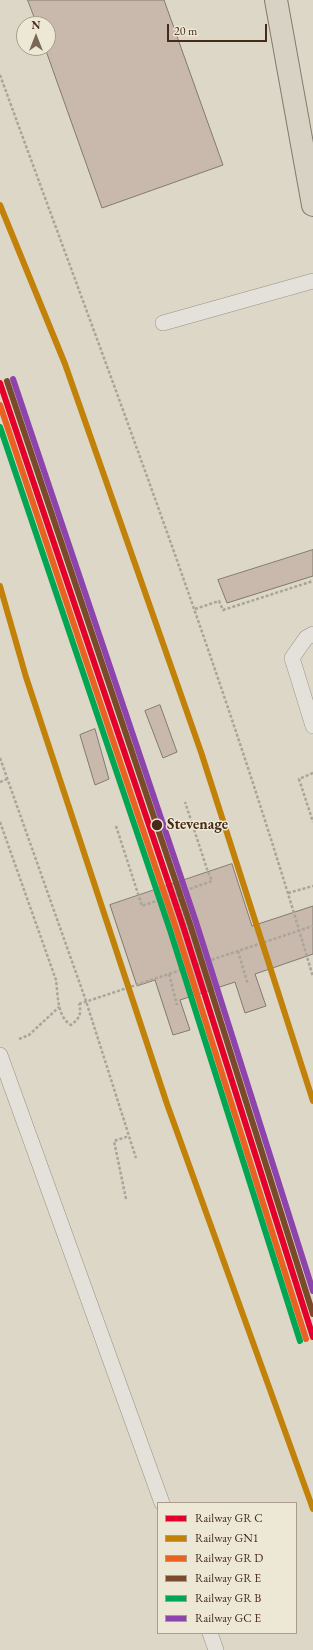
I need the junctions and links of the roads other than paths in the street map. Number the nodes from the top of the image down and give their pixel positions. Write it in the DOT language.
graph roads {
  1 [pos="276,0"];
  2 [pos="313,205"];
  3 [pos="313,281"];
  4 [pos="163,323"];
  5 [pos="313,634"];
  6 [pos="313,726"];
  7 [pos="0,1055"];
  8 [pos="162,1502"];
  9 [pos="210,1634"];
  10 [pos="216,1650"];
  1 -- 2 [label="main road"];
  3 -- 4 [label="lane"];
  5 -- 6 [label="lane"];
  7 -- 8 [label="lane"];
  9 -- 10 [label="lane"];
}
